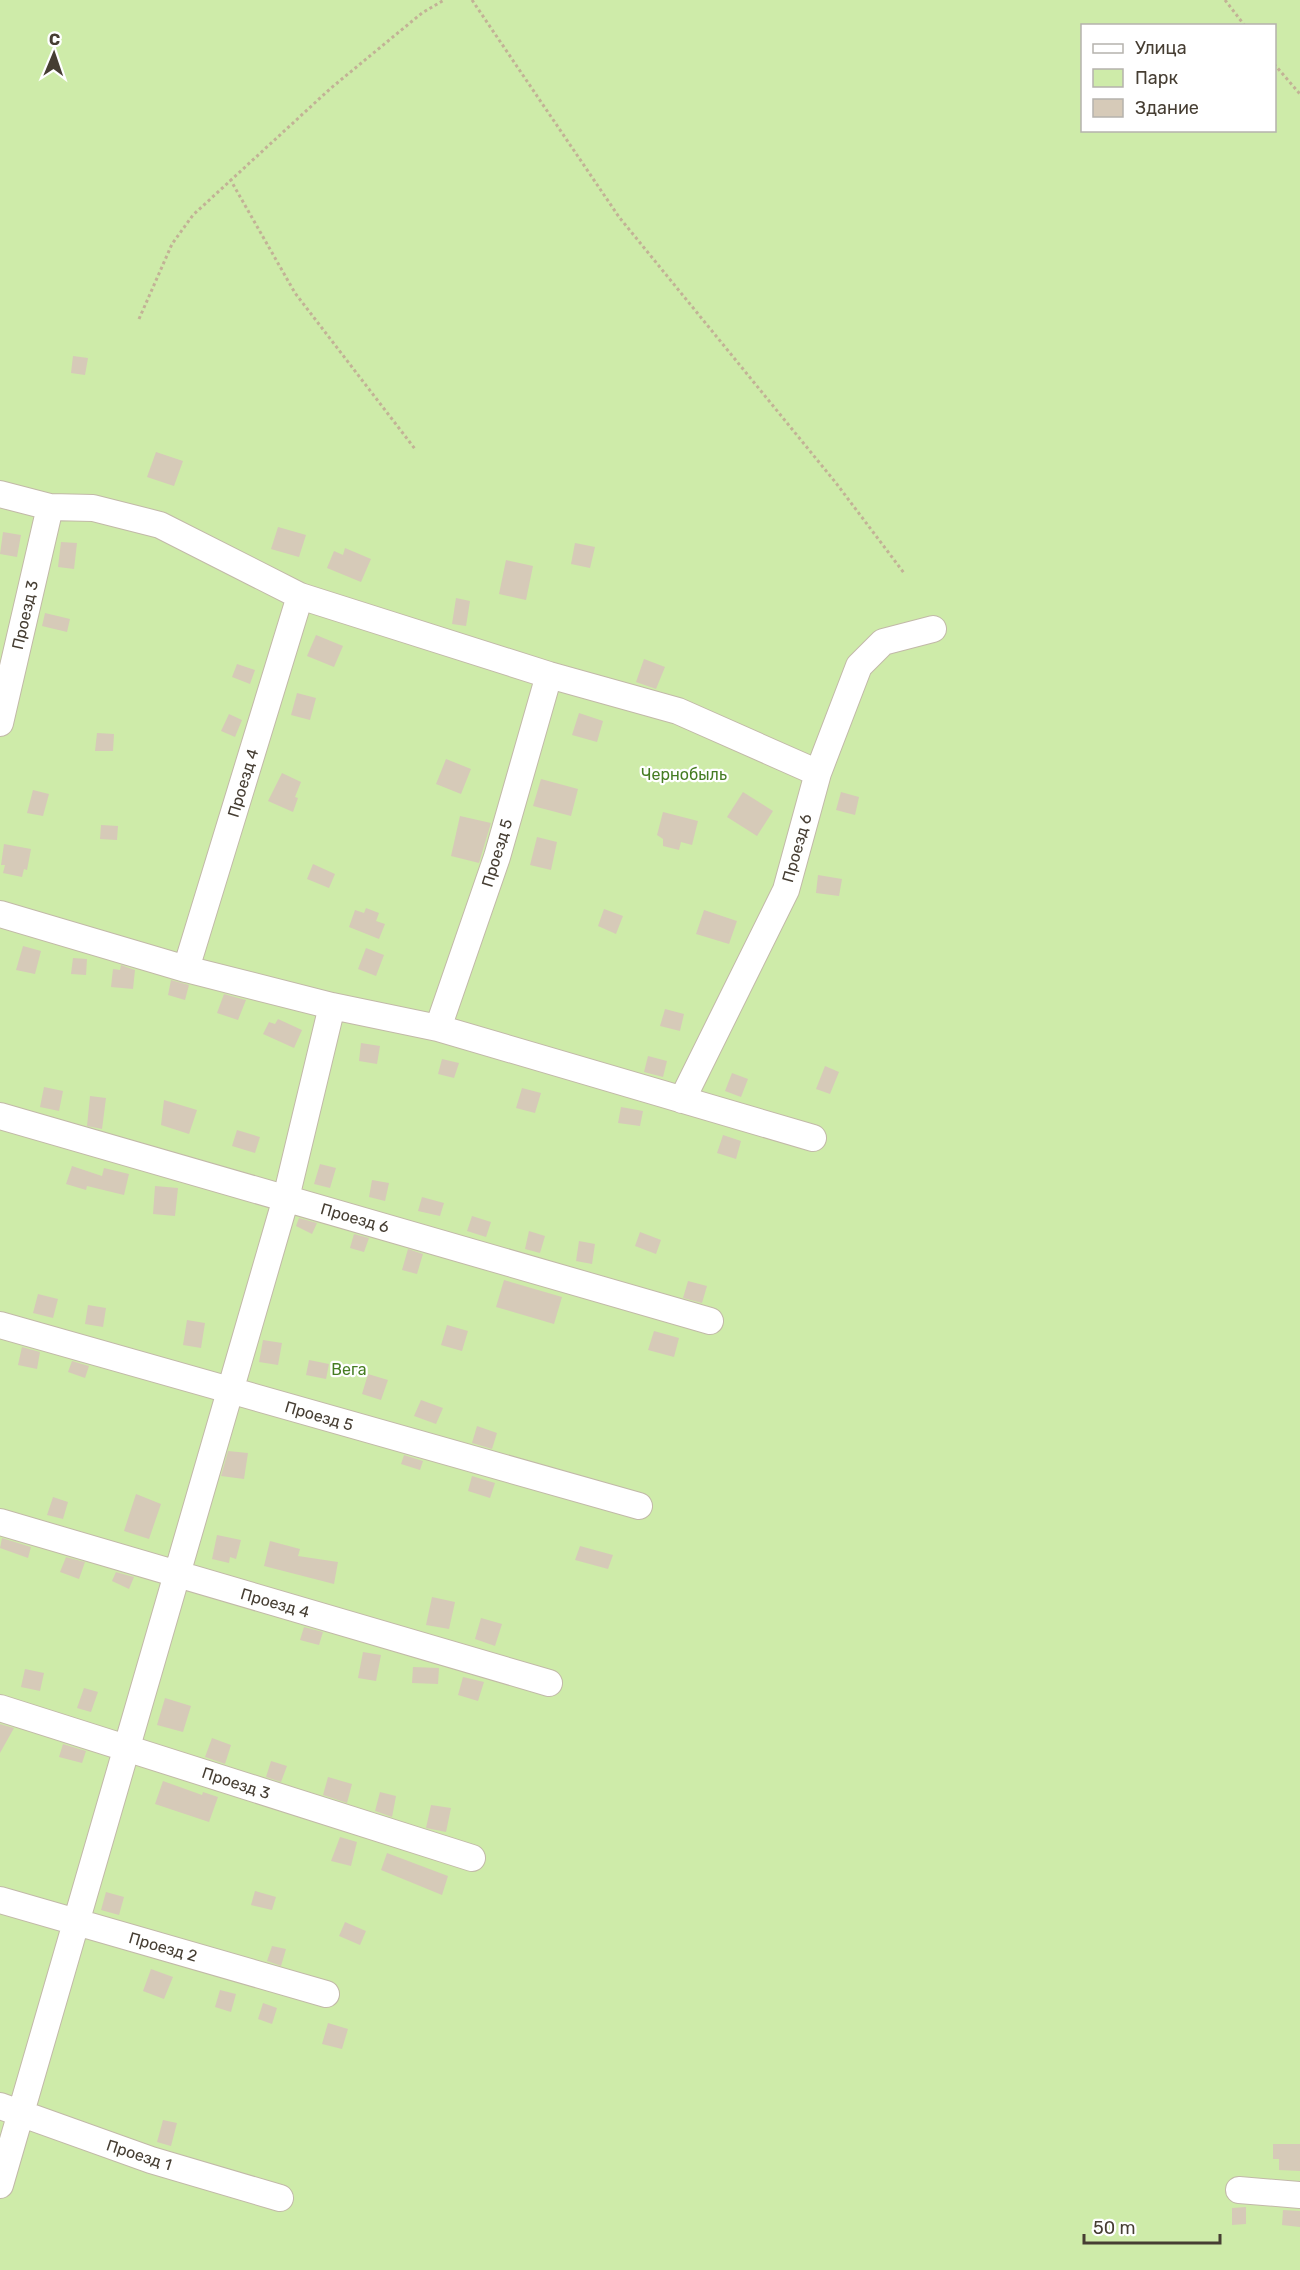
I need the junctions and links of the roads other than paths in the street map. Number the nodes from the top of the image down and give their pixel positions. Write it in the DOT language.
graph roads {
  1 [pos="0,494"];
  2 [pos="50,507"];
  3 [pos="300,596"];
  4 [pos="933,629"];
  5 [pos="549,675"];
  6 [pos="0,723"];
  7 [pos="818,773"];
  8 [pos="0,914"];
  9 [pos="186,969"];
  10 [pos="332,1006"];
  11 [pos="438,1028"];
  12 [pos="682,1100"];
  13 [pos="0,1116"];
  14 [pos="813,1138"];
  15 [pos="286,1198"];
  16 [pos="710,1321"];
  17 [pos="0,1325"];
  18 [pos="230,1390"];
  19 [pos="639,1506"];
  20 [pos="0,1522"];
  21 [pos="177,1574"];
  22 [pos="549,1683"];
  23 [pos="0,1708"];
  24 [pos="126,1748"];
  25 [pos="472,1858"];
  26 [pos="0,1900"];
  27 [pos="76,1922"];
  28 [pos="326,1994"];
  29 [pos="11,2109"];
  30 [pos="0,2185"];
  31 [pos="1239,2190"];
  32 [pos="1300,2195"];
  33 [pos="280,2198"];
  1 -- 2 [label="street"];
  2 -- 3 [label="street"];
  2 -- 6 [label="street, Проезд 3"];
  3 -- 5 [label="street"];
  3 -- 9 [label="street, Проезд 4"];
  4 -- 7 [label="street, Проезд 6"];
  5 -- 7 [label="street"];
  5 -- 11 [label="street, Проезд 5"];
  7 -- 12 [label="street, Проезд 6"];
  8 -- 9 [label="street"];
  9 -- 10 [label="street"];
  10 -- 11 [label="street"];
  10 -- 15 [label="street"];
  11 -- 12 [label="street"];
  12 -- 14 [label="street"];
  13 -- 15 [label="street, Проезд 6"];
  15 -- 16 [label="street, Проезд 6"];
  15 -- 18 [label="street"];
  17 -- 18 [label="street, Проезд 5"];
  18 -- 19 [label="street, Проезд 5"];
  18 -- 21 [label="street"];
  20 -- 21 [label="street, Проезд 4"];
  21 -- 22 [label="street, Проезд 4"];
  21 -- 24 [label="street"];
  23 -- 24 [label="street, Проезд 3"];
  24 -- 25 [label="street, Проезд 3"];
  24 -- 27 [label="street"];
  26 -- 27 [label="street, Проезд 2"];
  27 -- 28 [label="street, Проезд 2"];
  27 -- 29 [label="street"];
  29 -- 30 [label="street"];
  29 -- 33 [label="street, Проезд 1"];
  31 -- 32 [label="street"];
}
